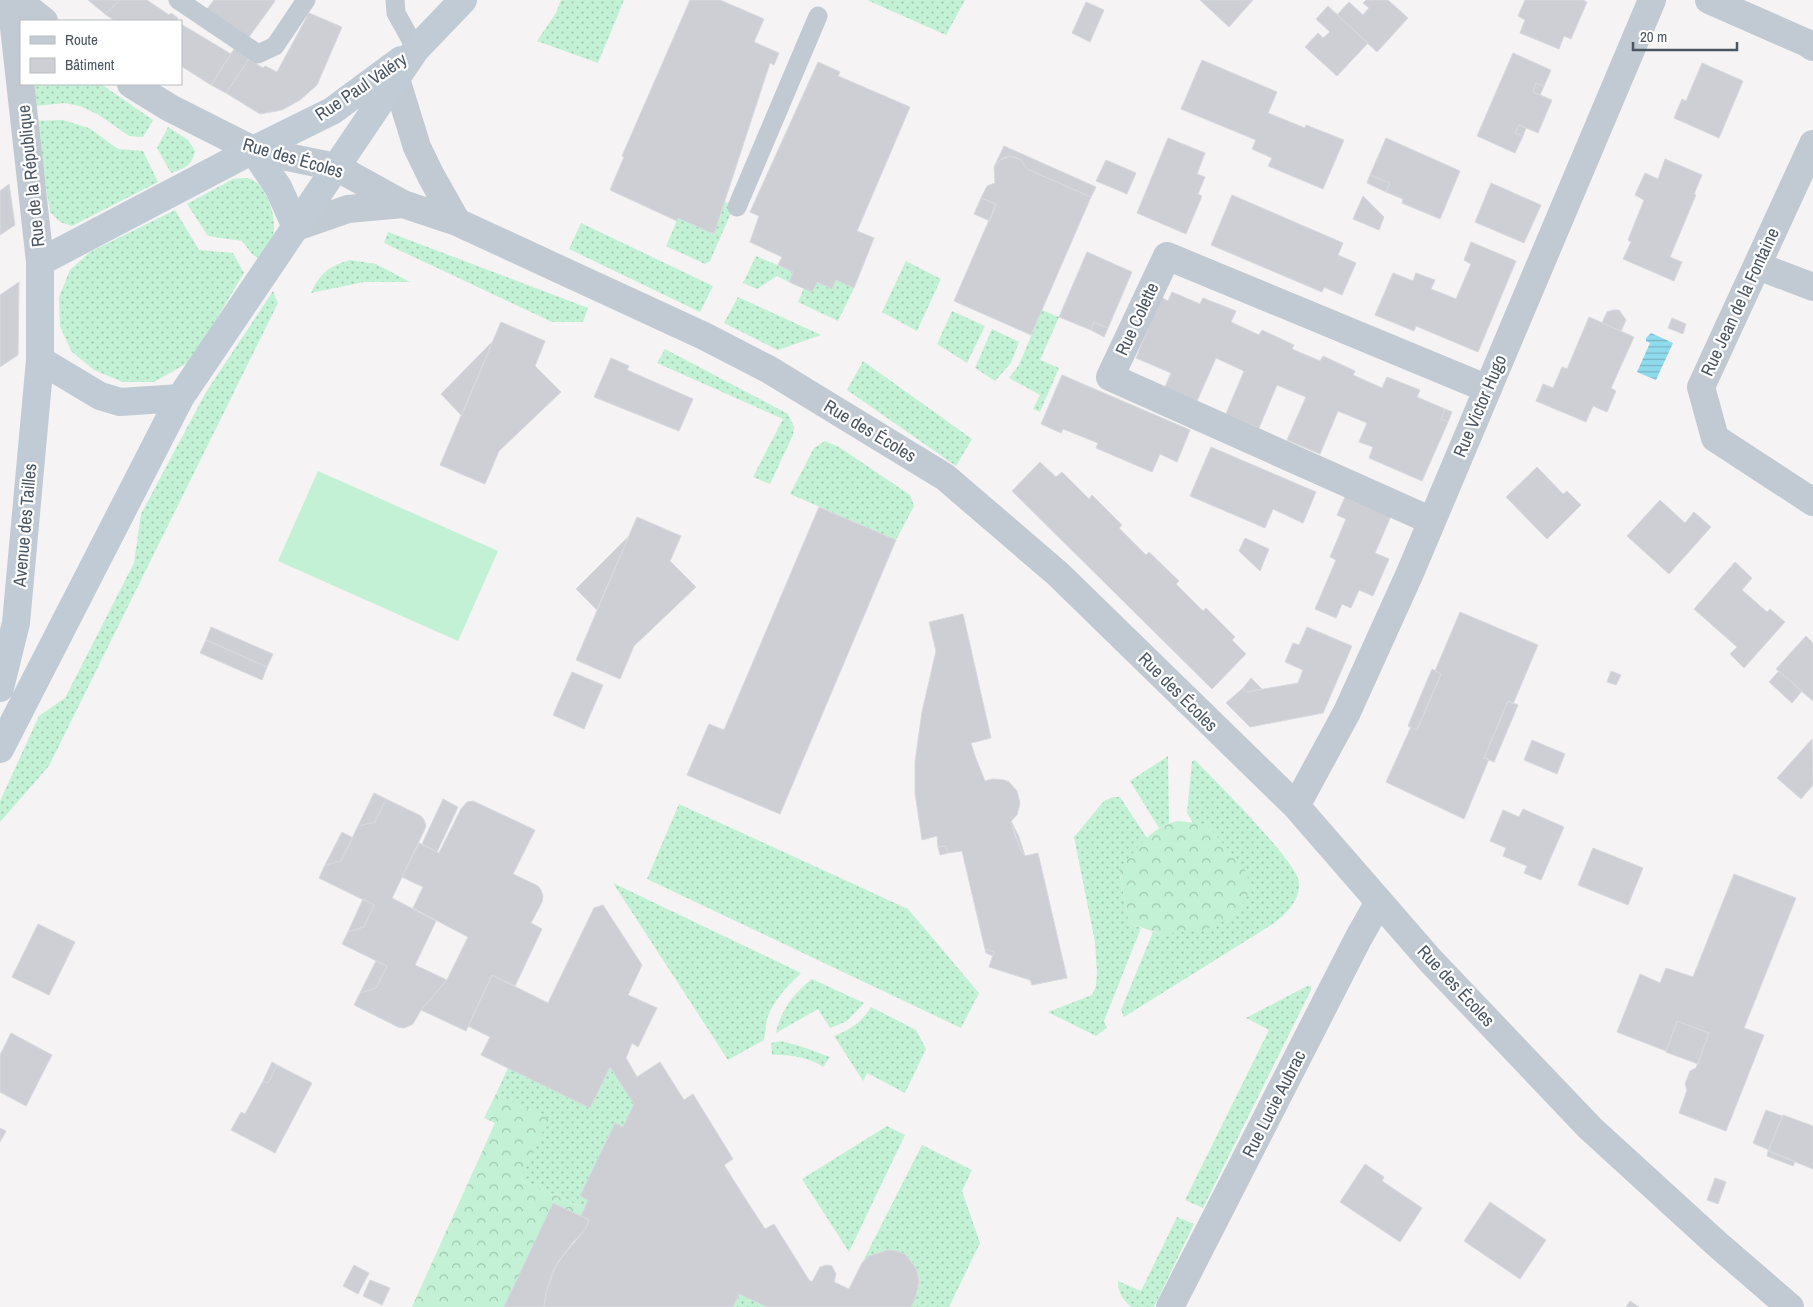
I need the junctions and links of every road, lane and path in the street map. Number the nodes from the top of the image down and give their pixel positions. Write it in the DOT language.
graph roads {
  1 [pos="12,0"];
  2 [pos="17,0"];
  3 [pos="178,0"];
  4 [pos="306,0"];
  5 [pos="395,0"];
  6 [pos="463,0"];
  7 [pos="1652,0"];
  8 [pos="1709,0"];
  9 [pos="818,16"];
  10 [pos="43,20"];
  11 [pos="1813,48"];
  12 [pos="416,49"];
  13 [pos="20,75"];
  14 [pos="396,79"];
  15 [pos="21,85"];
  16 [pos="133,85"];
  17 [pos="1813,144"];
  18 [pos="253,150"];
  19 [pos="336,167"];
  20 [pos="403,204"];
  21 [pos="737,207"];
  22 [pos="457,222"];
  23 [pos="296,227"];
  24 [pos="40,262"];
  25 [pos="1758,266"];
  26 [pos="1813,287"];
  27 [pos="40,360"];
  28 [pos="1488,389"];
  29 [pos="180,398"];
  30 [pos="1813,502"];
  31 [pos="1432,520"];
  32 [pos="0,688"];
  33 [pos="0,749"];
  34 [pos="1296,806"];
  35 [pos="1379,902"];
  36 [pos="1170,1307"];
  37 [pos="1790,1307"];
  1 -- 13 [label="street, Rue de la République"];
  2 -- 10 [label="street"];
  3 -- 4 [label="lane"];
  5 -- 12 [label="lane"];
  6 -- 12 [label="street"];
  7 -- 28 [label="street, Rue Victor Hugo"];
  8 -- 11 [label="street"];
  9 -- 21 [label="lane"];
  12 -- 14 [label="street"];
  12 -- 18 [label="street, Rue Paul Valéry"];
  14 -- 19 [label="street"];
  14 -- 22 [label="street"];
  15 -- 24 [label="street, Rue de la République"];
  16 -- 18 [label="street, Rue des Écoles"];
  17 -- 25 [label="street, Rue Jean de la Fontaine"];
  18 -- 19 [label="street, Rue des Écoles"];
  18 -- 23 [label="street"];
  18 -- 24 [label="street, Rue Paul Valéry"];
  19 -- 20 [label="street, Rue des Écoles"];
  19 -- 23 [label="street"];
  20 -- 22 [label="street, Rue des Écoles"];
  20 -- 23 [label="street, Rue des Écoles"];
  22 -- 34 [label="street, Rue des Écoles"];
  23 -- 29 [label="street"];
  24 -- 27 [label="street, Avenue des Tailles"];
  25 -- 26 [label="street"];
  25 -- 30 [label="street, Rue Jean de la Fontaine"];
  27 -- 29 [label="street"];
  27 -- 32 [label="street, Avenue des Tailles"];
  28 -- 31 [label="street, Rue Victor Hugo"];
  28 -- 31 [label="street, Rue Colette"];
  29 -- 33 [label="street"];
  31 -- 34 [label="street, Rue Victor Hugo"];
  34 -- 35 [label="street, Rue des Écoles"];
  35 -- 36 [label="street, Rue Lucie Aubrac"];
  35 -- 37 [label="street, Rue des Écoles"];
}
